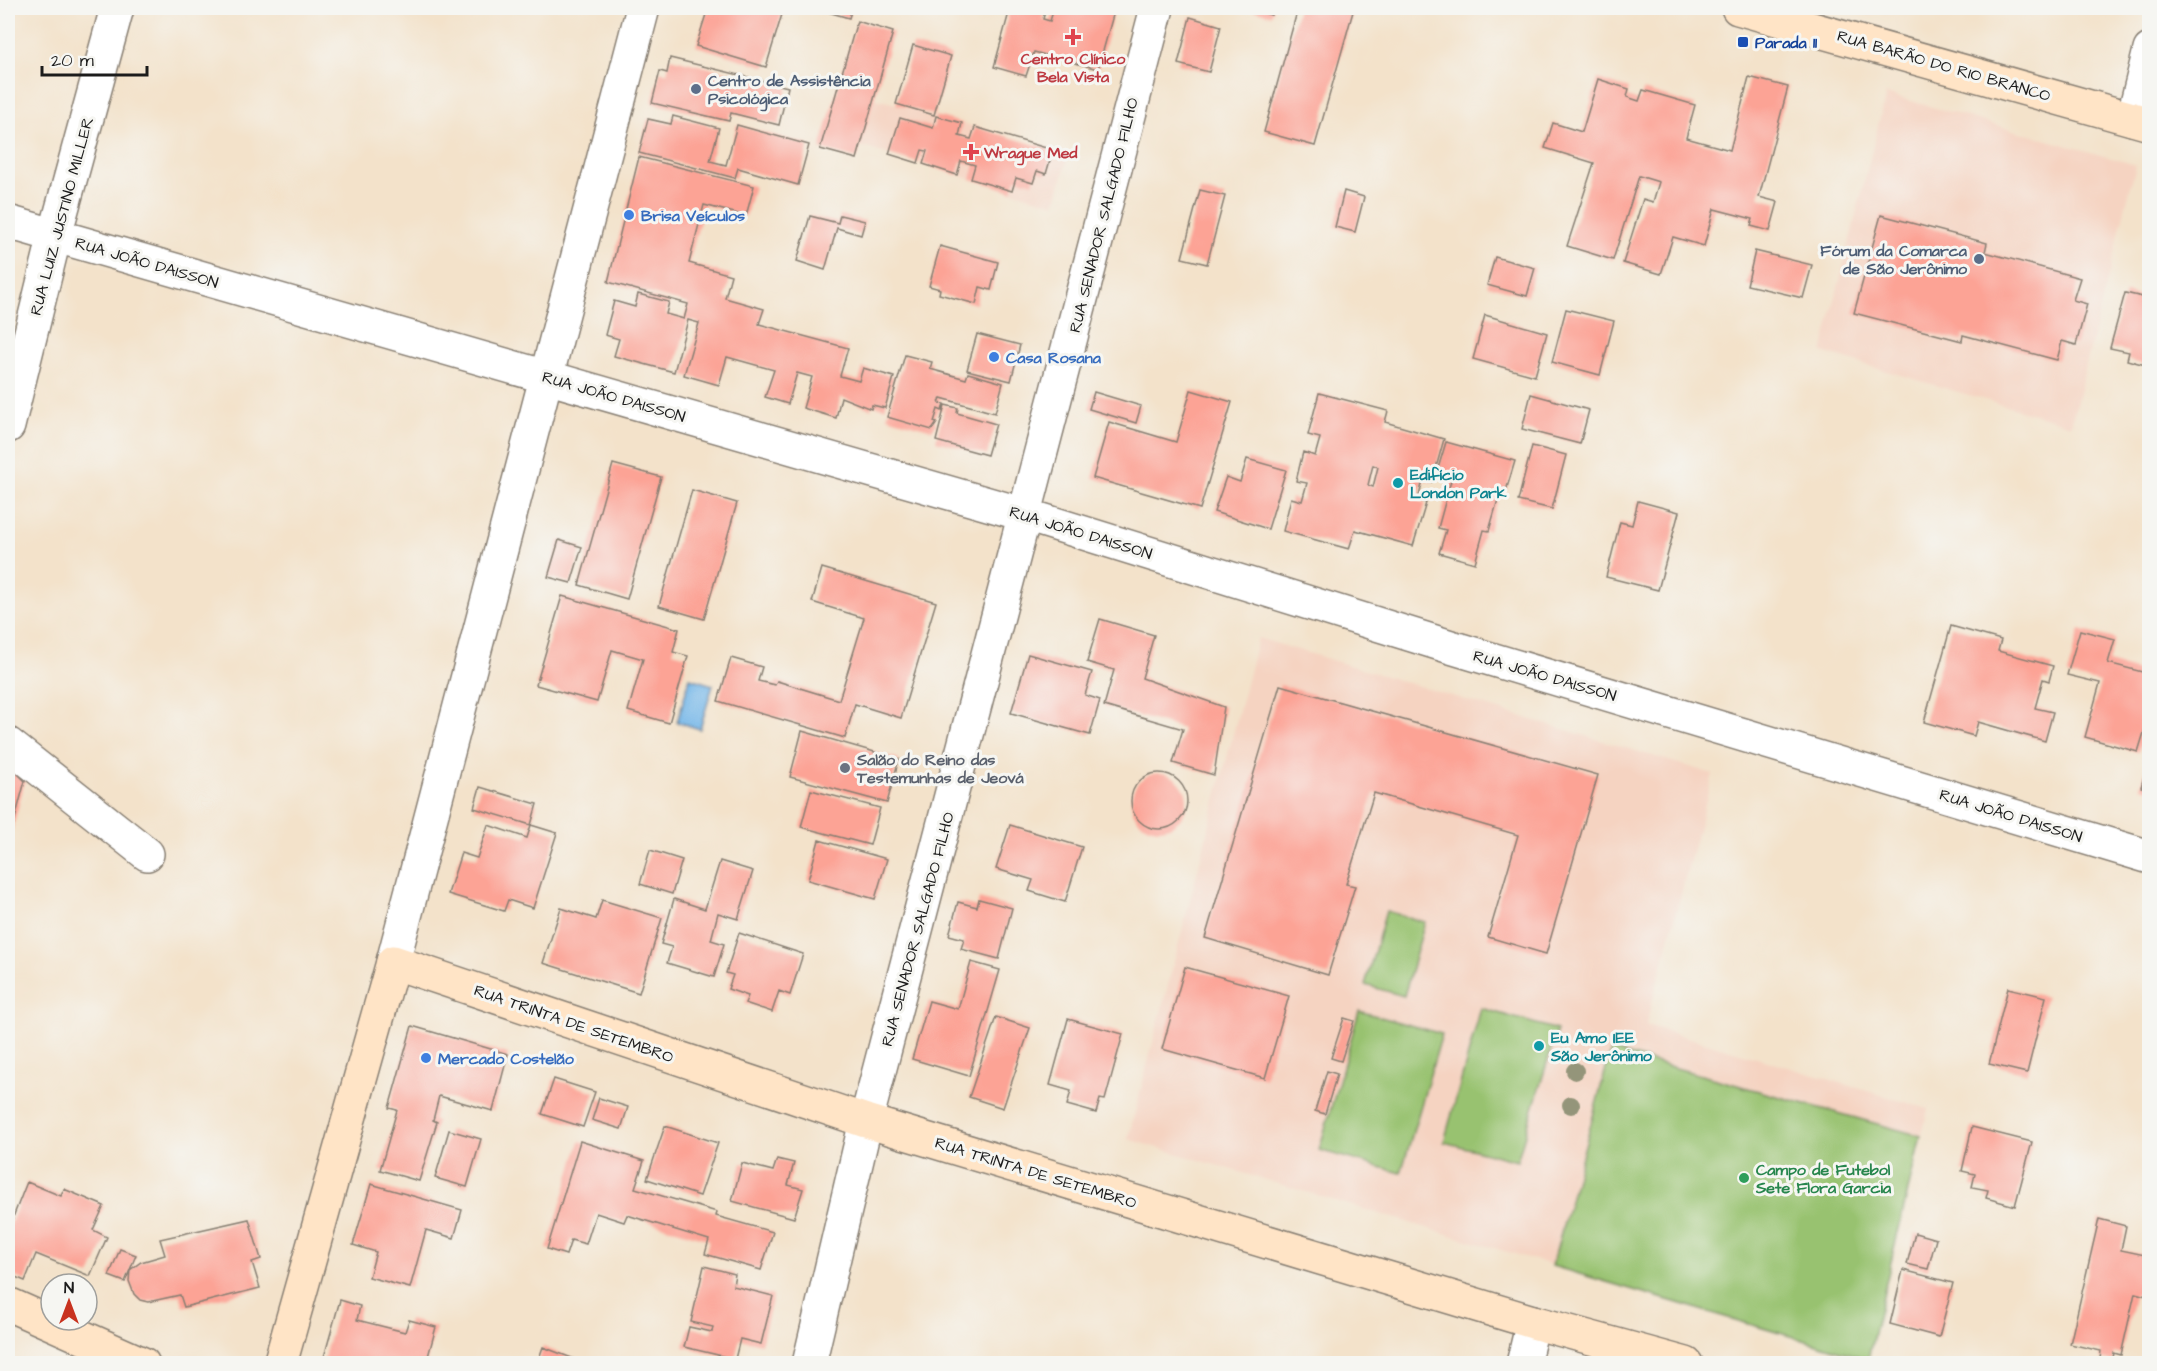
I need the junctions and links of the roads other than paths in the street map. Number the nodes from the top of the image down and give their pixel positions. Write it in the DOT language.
graph roads {
  1 [pos="117,8"];
  2 [pos="643,8"];
  3 [pos="1157,8"];
  4 [pos="1738,8"];
  5 [pos="2150,50"];
  6 [pos="2141,122"];
  7 [pos="8,222"];
  8 [pos="55,235"];
  9 [pos="546,376"];
  10 [pos="8,426"];
  11 [pos="1026,515"];
  12 [pos="8,744"];
  13 [pos="147,854"];
  14 [pos="2150,857"];
  15 [pos="393,962"];
  16 [pos="866,1121"];
  17 [pos="8,1304"];
  18 [pos="1533,1322"];
  19 [pos="143,1364"];
  20 [pos="280,1364"];
  21 [pos="809,1364"];
  22 [pos="1523,1364"];
  23 [pos="1686,1364"];
  1 -- 8 [label="street, RUA LUIZ JUSTINO MILLER"];
  2 -- 9 [label="street"];
  3 -- 11 [label="street, RUA SENADOR SALGADO FILHO"];
  4 -- 6 [label="main road, RUA BARÃO DO RIO BRANCO"];
  5 -- 6 [label="street"];
  7 -- 8 [label="street, RUA JOÃO DAISSON"];
  8 -- 9 [label="street, RUA JOÃO DAISSON"];
  8 -- 10 [label="street, RUA LUIZ JUSTINO MILLER"];
  9 -- 11 [label="street, RUA JOÃO DAISSON"];
  9 -- 15 [label="street"];
  11 -- 14 [label="street, RUA JOÃO DAISSON"];
  11 -- 16 [label="street, RUA SENADOR SALGADO FILHO"];
  12 -- 13 [label="street"];
  15 -- 16 [label="main road, RUA TRINTA DE SETEMBRO"];
  15 -- 20 [label="main road"];
  16 -- 18 [label="main road, RUA TRINTA DE SETEMBRO"];
  16 -- 21 [label="street, RUA SENADOR SALGADO FILHO"];
  17 -- 19 [label="main road"];
  18 -- 22 [label="street"];
  18 -- 23 [label="main road, RUA TRINTA DE SETEMBRO"];
}
